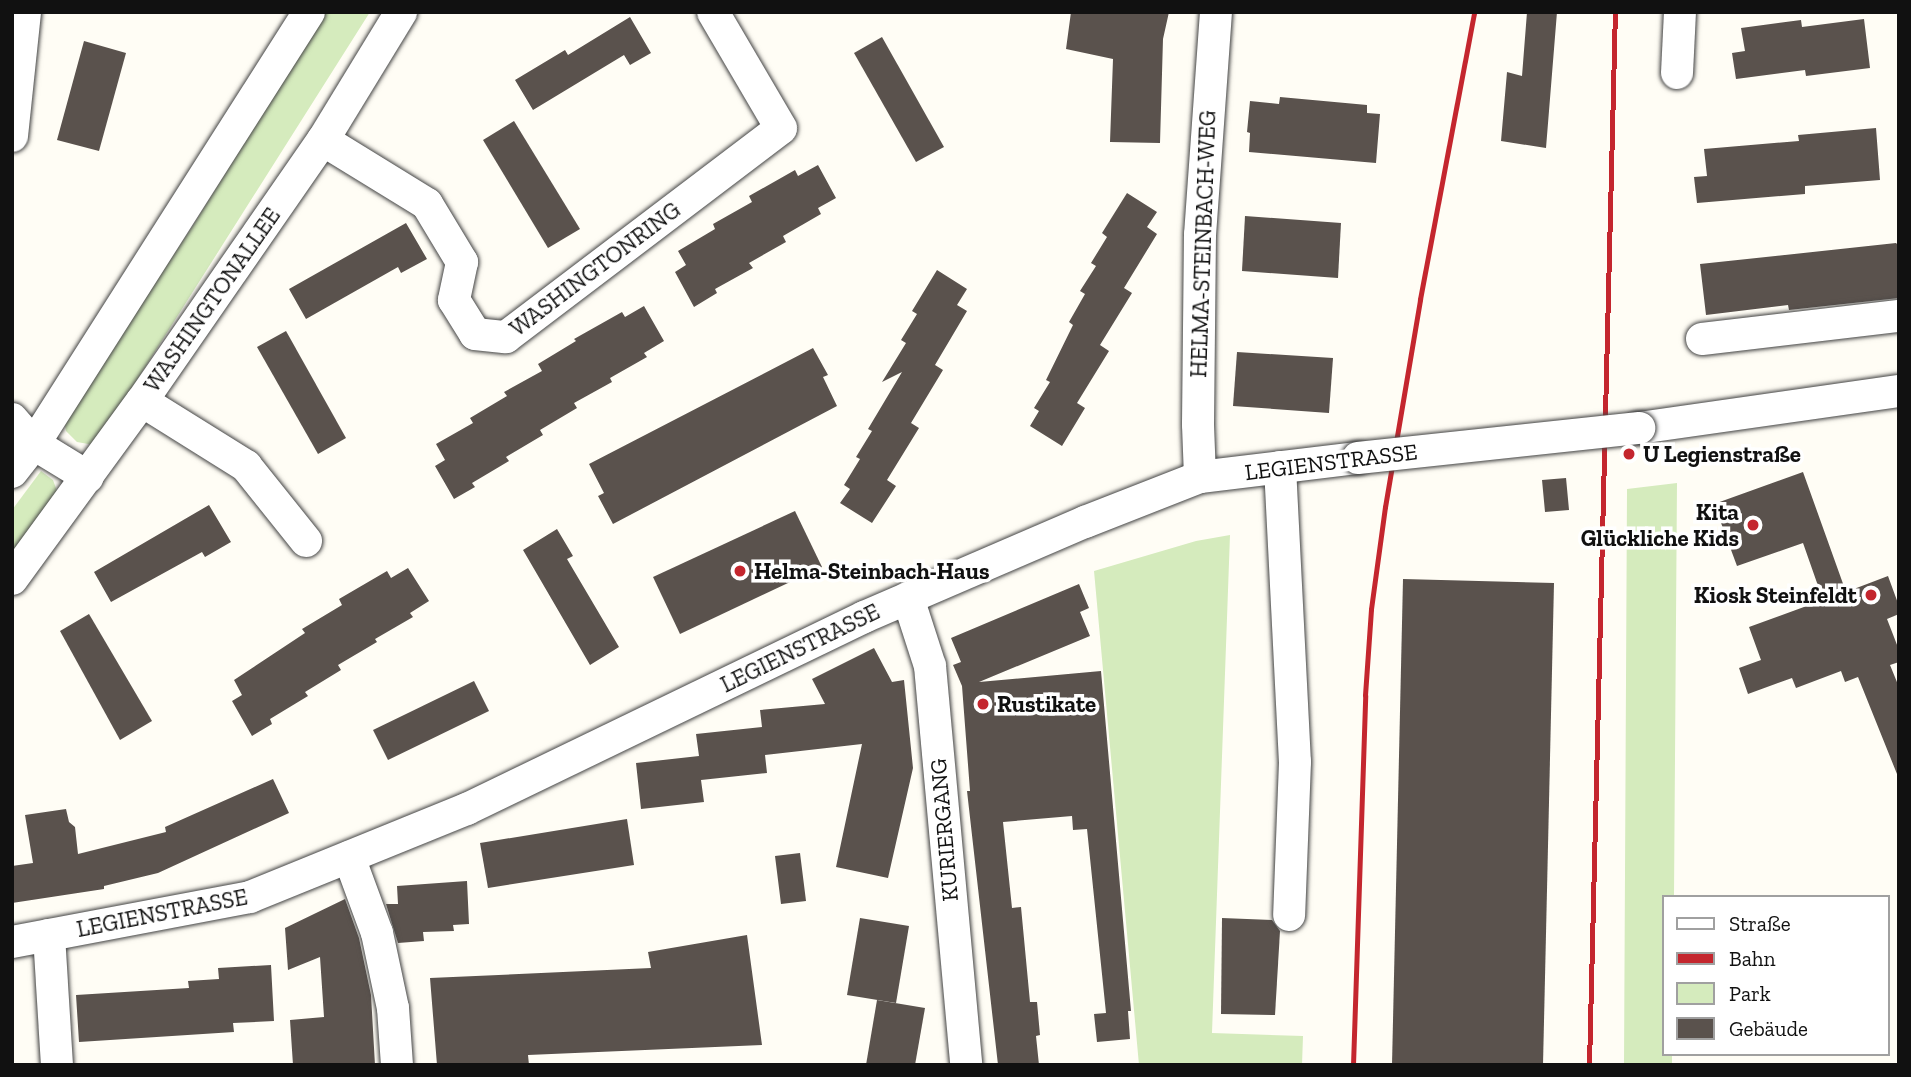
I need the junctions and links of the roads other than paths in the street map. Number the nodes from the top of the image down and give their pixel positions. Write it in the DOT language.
graph roads {
  1 [pos="25,12"];
  2 [pos="309,12"];
  3 [pos="401,12"];
  4 [pos="713,12"];
  5 [pos="1216,12"];
  6 [pos="1680,12"];
  7 [pos="1677,73"];
  8 [pos="12,136"];
  9 [pos="323,140"];
  10 [pos="1899,316"];
  11 [pos="1702,340"];
  12 [pos="1899,391"];
  13 [pos="142,401"];
  14 [pos="12,419"];
  15 [pos="34,444"];
  16 [pos="1280,467"];
  17 [pos="12,472"];
  18 [pos="88,477"];
  19 [pos="1200,477"];
  20 [pos="306,541"];
  21 [pos="12,579"];
  22 [pos="908,598"];
  23 [pos="349,857"];
  24 [pos="1290,915"];
  25 [pos="49,935"];
  26 [pos="12,942"];
  27 [pos="57,1065"];
  28 [pos="397,1065"];
  29 [pos="966,1065"];
  1 -- 8 [label="street"];
  2 -- 15 [label="street"];
  3 -- 9 [label="street, WASHINGTONALLEE"];
  4 -- 9 [label="street, WASHINGTONRING"];
  5 -- 19 [label="street, HELMA-STEINBACH-WEG"];
  6 -- 7 [label="street"];
  9 -- 13 [label="street, WASHINGTONALLEE"];
  10 -- 11 [label="street"];
  12 -- 16 [label="street, LEGIENSTRASSE, bridge"];
  13 -- 18 [label="street, WASHINGTONALLEE"];
  13 -- 20 [label="street"];
  14 -- 15 [label="street"];
  15 -- 17 [label="street"];
  15 -- 18 [label="street"];
  16 -- 19 [label="street, LEGIENSTRASSE"];
  16 -- 24 [label="street"];
  18 -- 21 [label="street, WASHINGTONALLEE"];
  19 -- 22 [label="street, LEGIENSTRASSE"];
  22 -- 23 [label="street, LEGIENSTRASSE"];
  22 -- 29 [label="street, KURIERGANG"];
  23 -- 25 [label="street, LEGIENSTRASSE"];
  23 -- 28 [label="street"];
  25 -- 26 [label="street, LEGIENSTRASSE"];
  25 -- 27 [label="street"];
}
